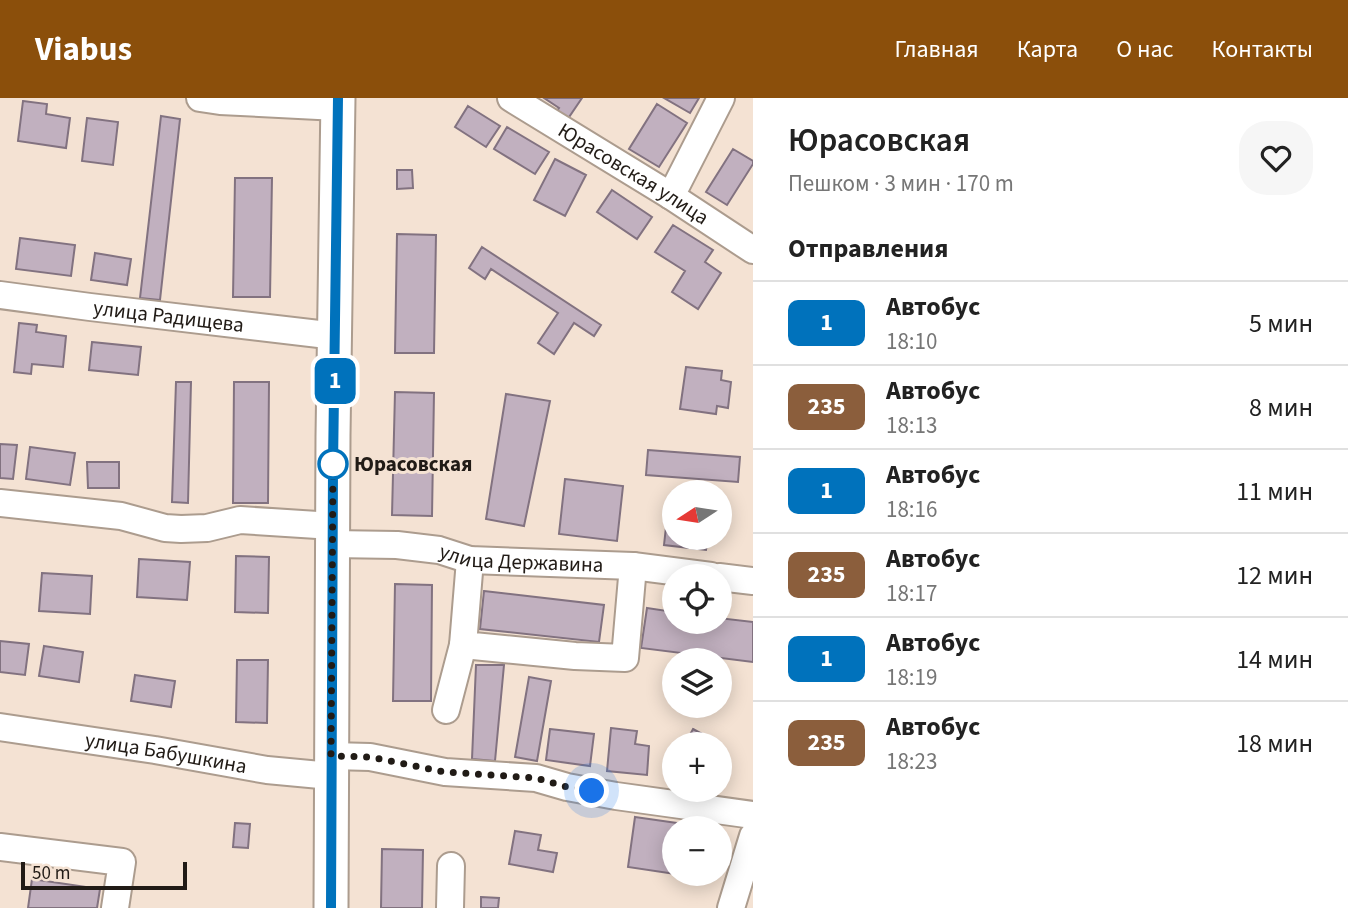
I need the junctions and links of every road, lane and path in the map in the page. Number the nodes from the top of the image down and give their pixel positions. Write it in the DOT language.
graph roads {
  1 [pos="200,98"];
  2 [pos="511,98"];
  3 [pos="721,98"];
  4 [pos="338,103"];
  5 [pos="671,196"];
  6 [pos="753,250"];
  7 [pos="0,295"];
  8 [pos="336,336"];
  9 [pos="0,503"];
  10 [pos="332,535"];
  11 [pos="470,560"];
  12 [pos="633,566"];
  13 [pos="662,570"];
  14 [pos="732,579"];
  15 [pos="753,581"];
  16 [pos="463,645"];
  17 [pos="446,710"];
  18 [pos="0,727"];
  19 [pos="331,766"];
  20 [pos="753,815"];
  21 [pos="753,836"];
  22 [pos="0,848"];
  23 [pos="451,866"];
  24 [pos="116,908"];
  25 [pos="331,908"];
  26 [pos="450,908"];
  27 [pos="731,908"];
  1 -- 4 [label="street"];
  2 -- 5 [label="street, Юрасовская улица"];
  3 -- 5 [label="street"];
  4 -- 8 [label="main road"];
  5 -- 6 [label="street, Юрасовская улица"];
  7 -- 8 [label="street, улица Радищева"];
  8 -- 10 [label="main road"];
  9 -- 10 [label="street, улица Державина"];
  10 -- 11 [label="street, улица Державина"];
  10 -- 19 [label="main road"];
  11 -- 12 [label="street, улица Державина"];
  11 -- 16 [label="street"];
  12 -- 13 [label="street, улица Державина"];
  12 -- 16 [label="street"];
  14 -- 15 [label="street"];
  16 -- 17 [label="street"];
  18 -- 19 [label="street, улица Бабушкина"];
  19 -- 20 [label="street, улица Бабушкина"];
  19 -- 25 [label="main road"];
  21 -- 27 [label="street"];
  22 -- 24 [label="street"];
  23 -- 26 [label="street"];
}
